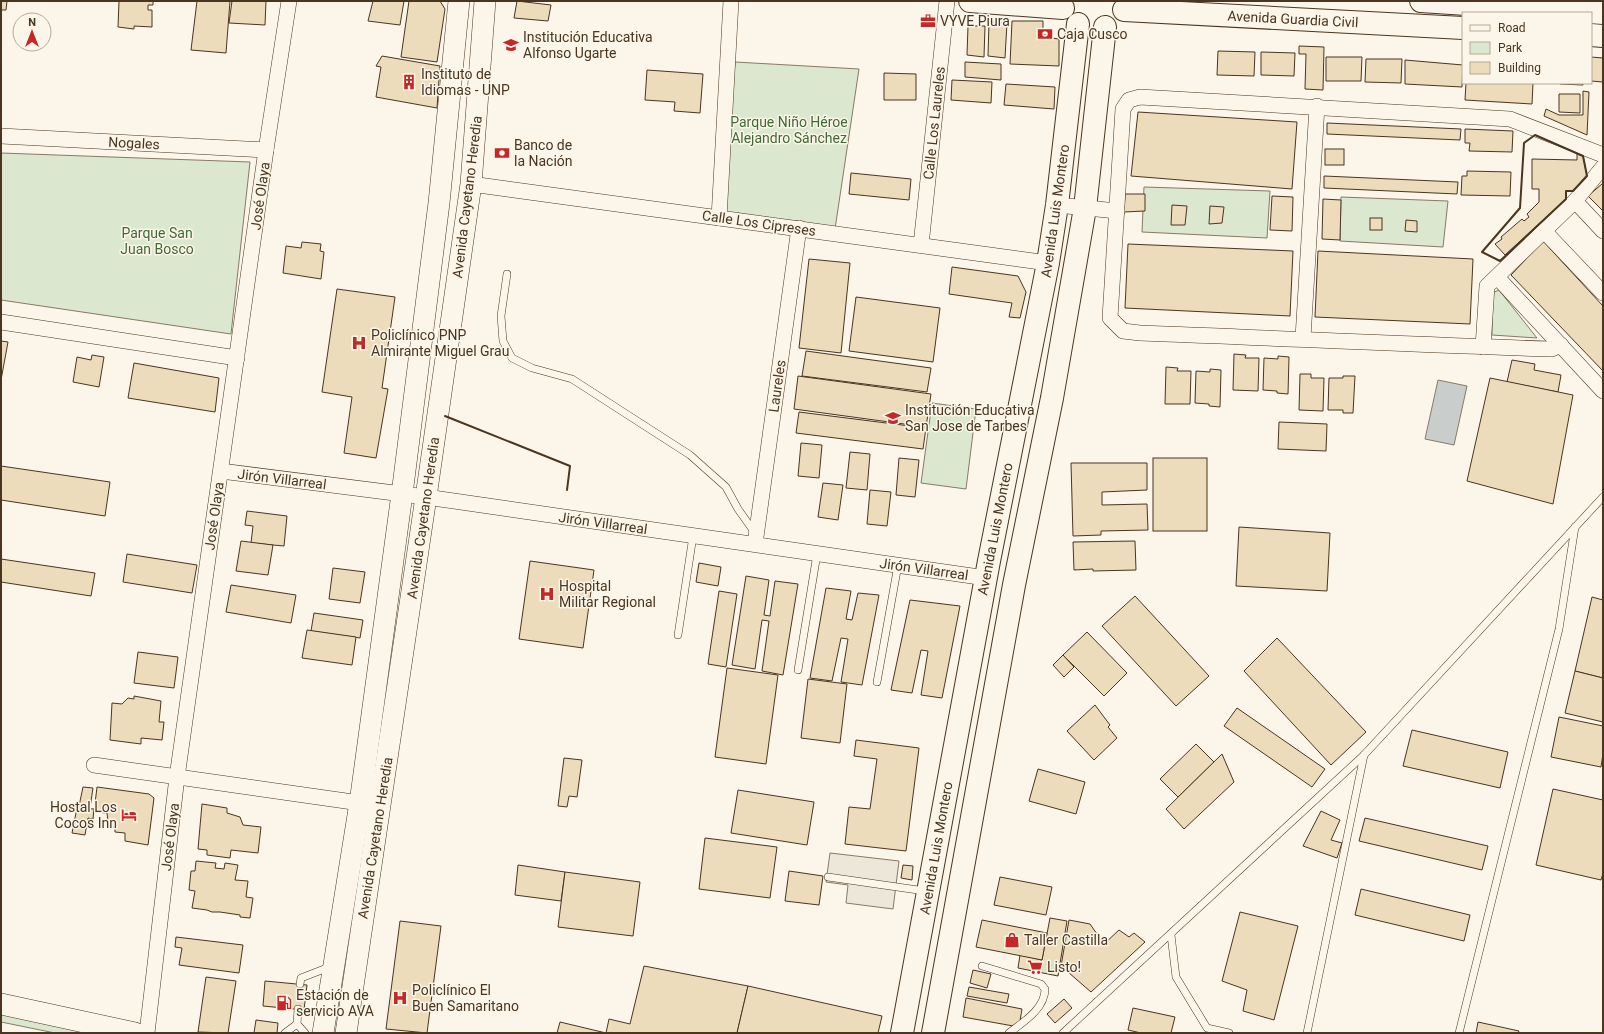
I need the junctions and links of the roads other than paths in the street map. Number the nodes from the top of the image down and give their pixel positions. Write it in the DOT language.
graph roads {
  1 [pos="289,1"];
  2 [pos="458,1"];
  3 [pos="485,1"];
  4 [pos="731,1"];
  5 [pos="947,1"];
  6 [pos="970,1"];
  7 [pos="1421,1"];
  8 [pos="1063,4"];
  9 [pos="1125,6"];
  10 [pos="1588,12"];
  11 [pos="1592,12"];
  12 [pos="1603,13"];
  13 [pos="1078,24"];
  14 [pos="1105,27"];
  15 [pos="1462,28"];
  16 [pos="1592,35"];
  17 [pos="1603,36"];
  18 [pos="1318,106"];
  19 [pos="1,136"];
  20 [pos="266,150"];
  21 [pos="1603,155"];
  22 [pos="1603,167"];
  23 [pos="471,184"];
  24 [pos="1575,201"];
  25 [pos="1057,205"];
  26 [pos="1085,208"];
  27 [pos="1117,211"];
  28 [pos="719,218"];
  29 [pos="799,228"];
  30 [pos="1603,230"];
  31 [pos="1545,232"];
  32 [pos="922,245"];
  33 [pos="1048,263"];
  34 [pos="507,274"];
  35 [pos="1497,277"];
  36 [pos="1603,293"];
  37 [pos="1,322"];
  38 [pos="1303,338"];
  39 [pos="1561,345"];
  40 [pos="1483,347"];
  41 [pos="237,358"];
  42 [pos="1603,391"];
  43 [pos="221,471"];
  44 [pos="402,494"];
  45 [pos="426,497"];
  46 [pos="1603,497"];
  47 [pos="1575,526"];
  48 [pos="693,536"];
  49 [pos="756,539"];
  50 [pos="817,554"];
  51 [pos="898,565"];
  52 [pos="986,578"];
  53 [pos="678,635"];
  54 [pos="798,670"];
  55 [pos="877,682"];
  56 [pos="1364,755"];
  57 [pos="94,764"];
  58 [pos="177,777"];
  59 [pos="360,802"];
  60 [pos="828,877"];
  61 [pos="928,892"];
  62 [pos="1171,935"];
  63 [pos="334,965"];
  64 [pos="982,966"];
  65 [pos="912,982"];
  66 [pos="300,984"];
  67 [pos="941,987"];
  68 [pos="1,1004"];
  69 [pos="298,1009"];
  70 [pos="297,1024"];
  71 [pos="135,1033"];
  72 [pos="147,1033"];
  73 [pos="285,1033"];
  74 [pos="305,1033"];
  75 [pos="323,1033"];
  76 [pos="346,1033"];
  77 [pos="902,1033"];
  78 [pos="933,1033"];
  79 [pos="1009,1033"];
  80 [pos="1063,1033"];
  81 [pos="1229,1033"];
  82 [pos="1307,1033"];
  83 [pos="1459,1033"];
  1 -- 20 [label="street, José Olaya"];
  2 -- 44 [label="main road, Avenida Cayetano Heredia"];
  3 -- 23 [label="main road, Avenida Cayetano Heredia"];
  4 -- 28 [label="street"];
  5 -- 32 [label="street, Calle Los Laureles"];
  6 -- 8 [label="main road"];
  7 -- 10 [label="main road"];
  8 -- 13 [label="main road"];
  9 -- 14 [label="main road"];
  9 -- 15 [label="main road, Avenida Guardia Civil"];
  11 -- 12 [label="main road"];
  13 -- 14 [label="main road"];
  13 -- 25 [label="main road, Avenida Luis Montero"];
  14 -- 26 [label="main road, Avenida Luis Montero"];
  16 -- 17 [label="main road"];
  18 -- 21 [label="street"];
  18 -- 27 [label="street"];
  18 -- 38 [label="street"];
  19 -- 20 [label="street, Nogales"];
  20 -- 41 [label="street, José Olaya"];
  22 -- 24 [label="street"];
  23 -- 28 [label="street, Calle Los Cipreses"];
  23 -- 45 [label="main road, Avenida Cayetano Heredia"];
  24 -- 30 [label="street"];
  24 -- 31 [label="street"];
  25 -- 26 [label="street"];
  25 -- 33 [label="main road, Avenida Luis Montero"];
  26 -- 27 [label="street"];
  26 -- 67 [label="main road, Avenida Luis Montero"];
  27 -- 38 [label="street"];
  28 -- 29 [label="street, Calle Los Cipreses"];
  29 -- 32 [label="street, Calle Los Cipreses"];
  29 -- 49 [label="street, Laureles"];
  31 -- 35 [label="street"];
  31 -- 36 [label="street"];
  32 -- 33 [label="street, Calle Los Cipreses"];
  33 -- 52 [label="main road, Avenida Luis Montero"];
  34 -- 49 [label="lane"];
  35 -- 39 [label="street"];
  35 -- 40 [label="street"];
  37 -- 41 [label="street"];
  38 -- 40 [label="street"];
  39 -- 40 [label="street"];
  39 -- 42 [label="street"];
  41 -- 43 [label="street, José Olaya"];
  43 -- 44 [label="street, Jirón Villarreal"];
  43 -- 58 [label="street, José Olaya"];
  44 -- 45 [label="street, Jirón Villarreal"];
  44 -- 59 [label="main road, Avenida Cayetano Heredia"];
  45 -- 48 [label="street, Jirón Villarreal"];
  45 -- 76 [label="main road, Avenida Cayetano Heredia"];
  46 -- 47 [label="lane"];
  47 -- 56 [label="lane"];
  47 -- 83 [label="lane"];
  48 -- 49 [label="street, Jirón Villarreal"];
  48 -- 53 [label="lane"];
  49 -- 50 [label="street, Jirón Villarreal"];
  50 -- 51 [label="street, Jirón Villarreal"];
  50 -- 54 [label="lane"];
  51 -- 52 [label="street, Jirón Villarreal"];
  51 -- 55 [label="lane"];
  52 -- 61 [label="main road, Avenida Luis Montero"];
  56 -- 62 [label="lane"];
  56 -- 82 [label="lane"];
  57 -- 58 [label="street"];
  58 -- 59 [label="street"];
  58 -- 72 [label="street, José Olaya"];
  59 -- 63 [label="main road, Avenida Cayetano Heredia"];
  60 -- 61 [label="lane"];
  61 -- 65 [label="main road, Avenida Luis Montero"];
  62 -- 80 [label="lane"];
  62 -- 81 [label="lane"];
  63 -- 66 [label="lane"];
  63 -- 75 [label="main road, Avenida Cayetano Heredia"];
  64 -- 79 [label="lane"];
  65 -- 67 [label="main road"];
  65 -- 77 [label="main road, Avenida Luis Montero"];
  67 -- 78 [label="main road, Avenida Luis Montero"];
  68 -- 71 [label="main road"];
  69 -- 70 [label="lane"];
  70 -- 73 [label="lane"];
  70 -- 74 [label="lane"];
}
